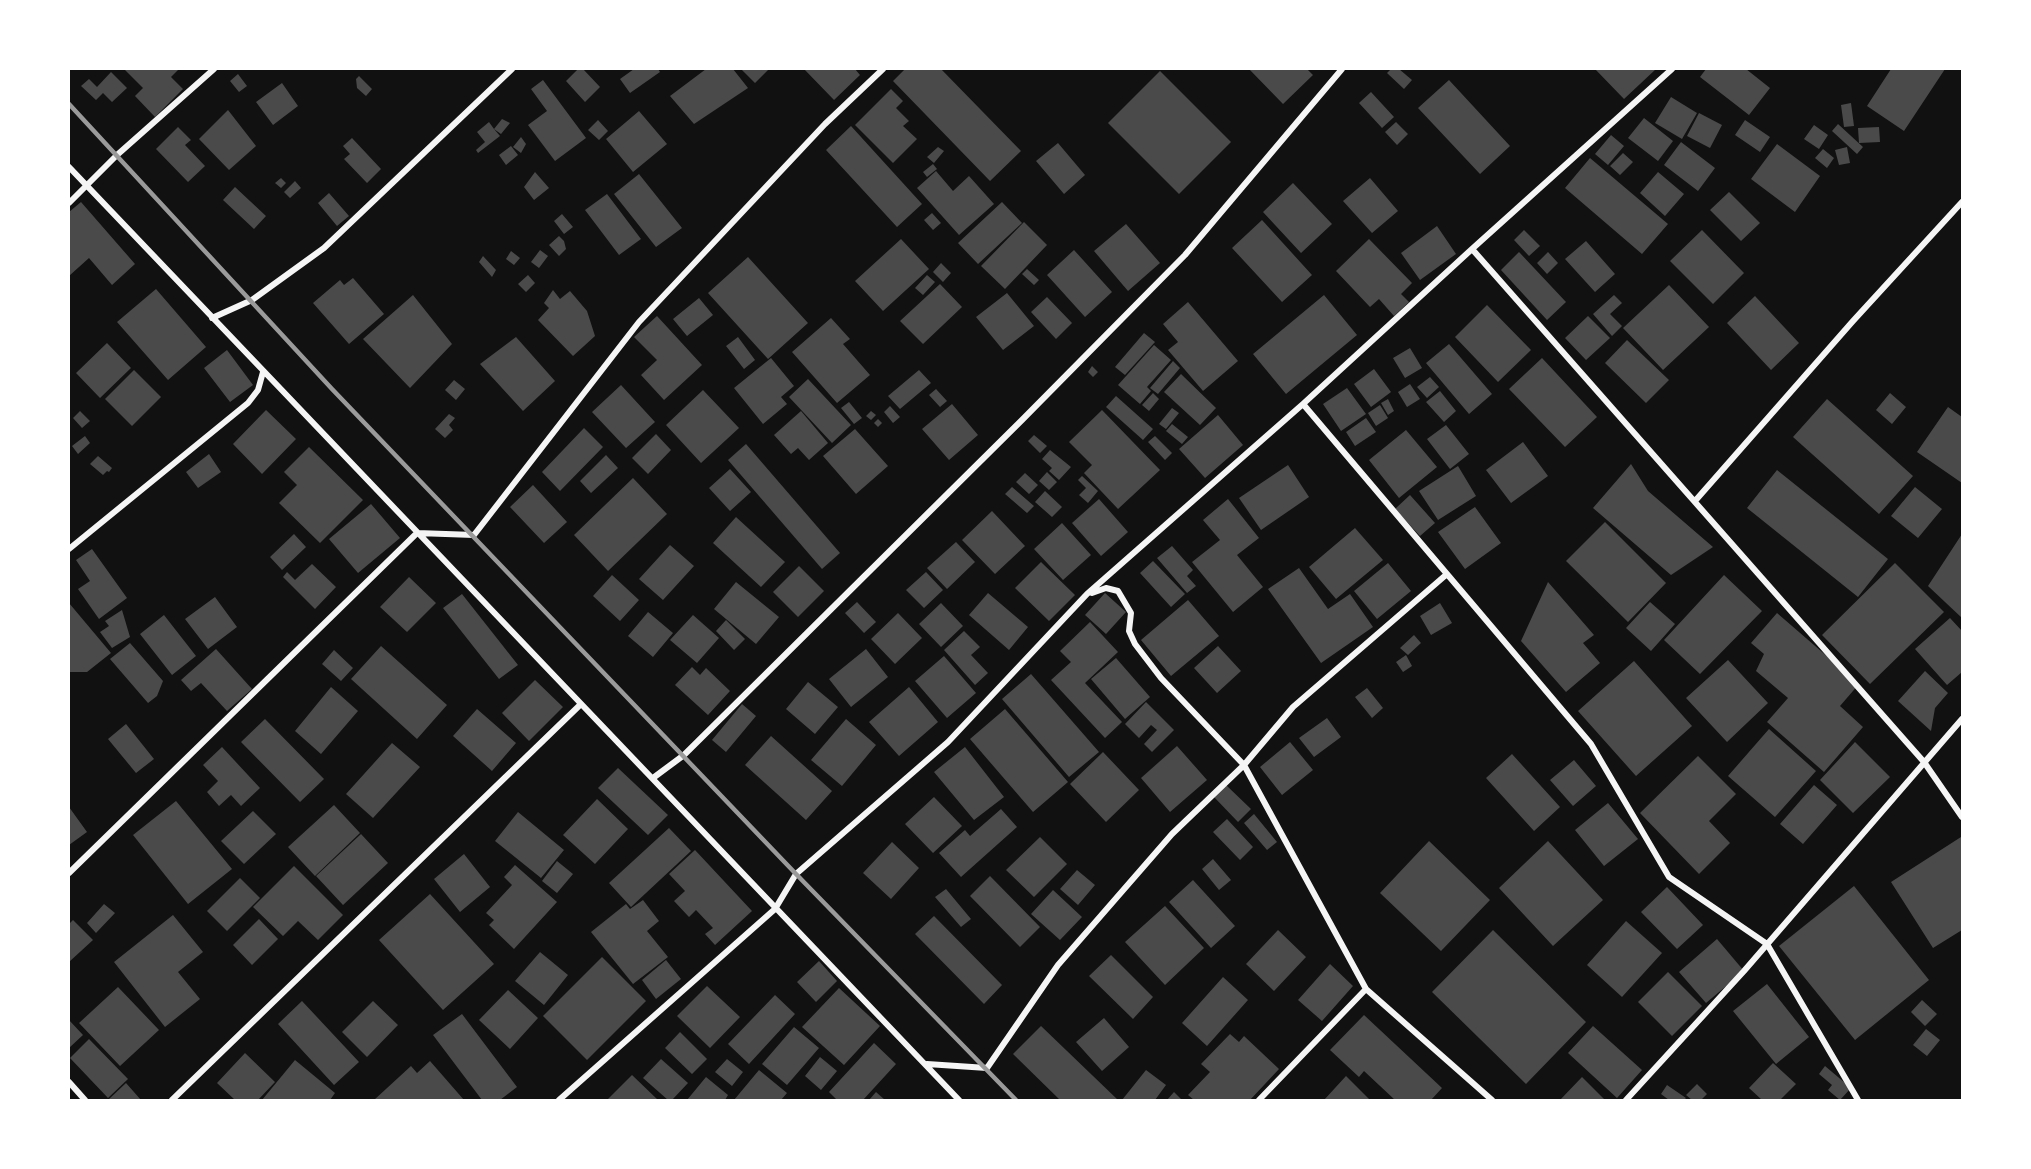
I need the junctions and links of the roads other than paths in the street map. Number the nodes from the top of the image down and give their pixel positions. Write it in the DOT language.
graph roads {
  1 [pos="214,69"];
  2 [pos="512,69"];
  3 [pos="883,69"];
  4 [pos="1342,69"];
  5 [pos="1672,69"];
  6 [pos="69,167"];
  7 [pos="86,185"];
  8 [pos="1962,201"];
  9 [pos="69,203"];
  10 [pos="1472,249"];
  11 [pos="212,318"];
  12 [pos="263,372"];
  13 [pos="1303,404"];
  14 [pos="1695,501"];
  15 [pos="417,533"];
  16 [pos="69,549"];
  17 [pos="1447,574"];
  18 [pos="1087,594"];
  19 [pos="581,704"];
  20 [pos="1962,719"];
  21 [pos="1924,762"];
  22 [pos="1244,765"];
  23 [pos="652,778"];
  24 [pos="1962,817"];
  25 [pos="69,873"];
  26 [pos="775,909"];
  27 [pos="1767,944"];
  28 [pos="1366,989"];
  29 [pos="927,1064"];
  30 [pos="69,1082"];
  31 [pos="85,1100"];
  32 [pos="172,1100"];
  33 [pos="559,1100"];
  34 [pos="959,1100"];
  35 [pos="1259,1100"];
  36 [pos="1492,1100"];
  37 [pos="1626,1100"];
  38 [pos="1858,1100"];
  1 -- 7 [label="street"];
  2 -- 11 [label="street"];
  3 -- 15 [label="street"];
  4 -- 23 [label="street"];
  5 -- 10 [label="street"];
  6 -- 7 [label="street"];
  7 -- 9 [label="street"];
  7 -- 11 [label="street"];
  8 -- 14 [label="street"];
  10 -- 13 [label="street"];
  10 -- 14 [label="street"];
  11 -- 12 [label="street"];
  12 -- 15 [label="street"];
  12 -- 16 [label="street"];
  13 -- 17 [label="street"];
  13 -- 18 [label="street"];
  14 -- 21 [label="street"];
  15 -- 19 [label="street"];
  15 -- 25 [label="street"];
  17 -- 22 [label="street"];
  17 -- 27 [label="street"];
  18 -- 22 [label="street"];
  18 -- 26 [label="street"];
  19 -- 23 [label="street"];
  19 -- 32 [label="street"];
  20 -- 21 [label="street"];
  21 -- 24 [label="street"];
  21 -- 27 [label="street"];
  22 -- 28 [label="street"];
  22 -- 29 [label="street"];
  23 -- 26 [label="street"];
  26 -- 29 [label="street"];
  26 -- 33 [label="street"];
  27 -- 37 [label="street"];
  27 -- 38 [label="street"];
  28 -- 35 [label="street"];
  28 -- 36 [label="street"];
  29 -- 34 [label="street"];
  30 -- 31 [label="street"];
}
